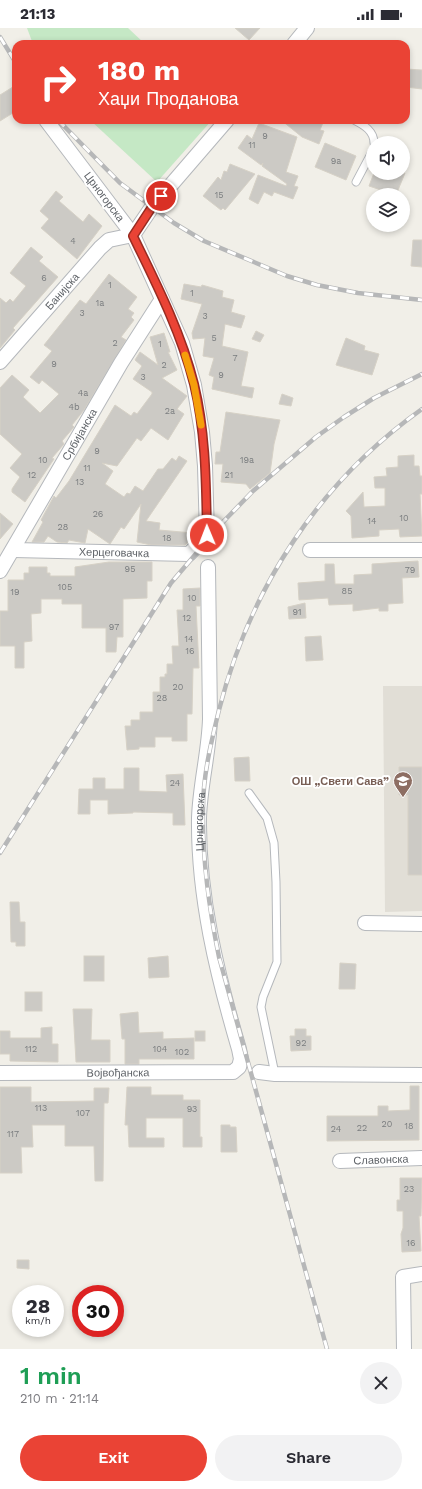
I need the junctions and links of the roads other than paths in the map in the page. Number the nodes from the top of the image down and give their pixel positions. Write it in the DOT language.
graph roads {
  1 [pos="308,28"];
  2 [pos="298,40"];
  3 [pos="49,124"];
  4 [pos="225,124"];
  5 [pos="362,124"];
  6 [pos="373,136"];
  7 [pos="366,163"];
  8 [pos="356,182"];
  9 [pos="133,236"];
  10 [pos="162,299"];
  11 [pos="0,362"];
  12 [pos="207,535"];
  13 [pos="14,550"];
  14 [pos="310,550"];
  15 [pos="422,550"];
  16 [pos="208,567"];
  17 [pos="0,571"];
  18 [pos="249,793"];
  19 [pos="365,923"];
  20 [pos="422,924"];
  21 [pos="236,1071"];
  22 [pos="259,1072"];
  23 [pos="0,1073"];
  24 [pos="275,1074"];
  25 [pos="422,1075"];
  26 [pos="422,1158"];
  27 [pos="340,1160"];
  28 [pos="422,1274"];
  29 [pos="404,1349"];
  1 -- 2 [label="street"];
  3 -- 9 [label="street, Црногорска"];
  4 -- 9 [label="street"];
  5 -- 6 [label="lane"];
  7 -- 8 [label="lane"];
  9 -- 10 [label="street, Црногорска"];
  9 -- 11 [label="street, Банијска"];
  10 -- 12 [label="street, Црногорска"];
  10 -- 13 [label="street, Србијанска"];
  12 -- 13 [label="street, Херцеговачка"];
  13 -- 17 [label="street, Србијанска"];
  14 -- 15 [label="street"];
  16 -- 21 [label="street, Црногорска"];
  18 -- 24 [label="lane"];
  19 -- 20 [label="street"];
  21 -- 23 [label="street, Војвођанска"];
  22 -- 24 [label="street"];
  24 -- 25 [label="street"];
  26 -- 27 [label="street, Славонска"];
  28 -- 29 [label="street"];
}
